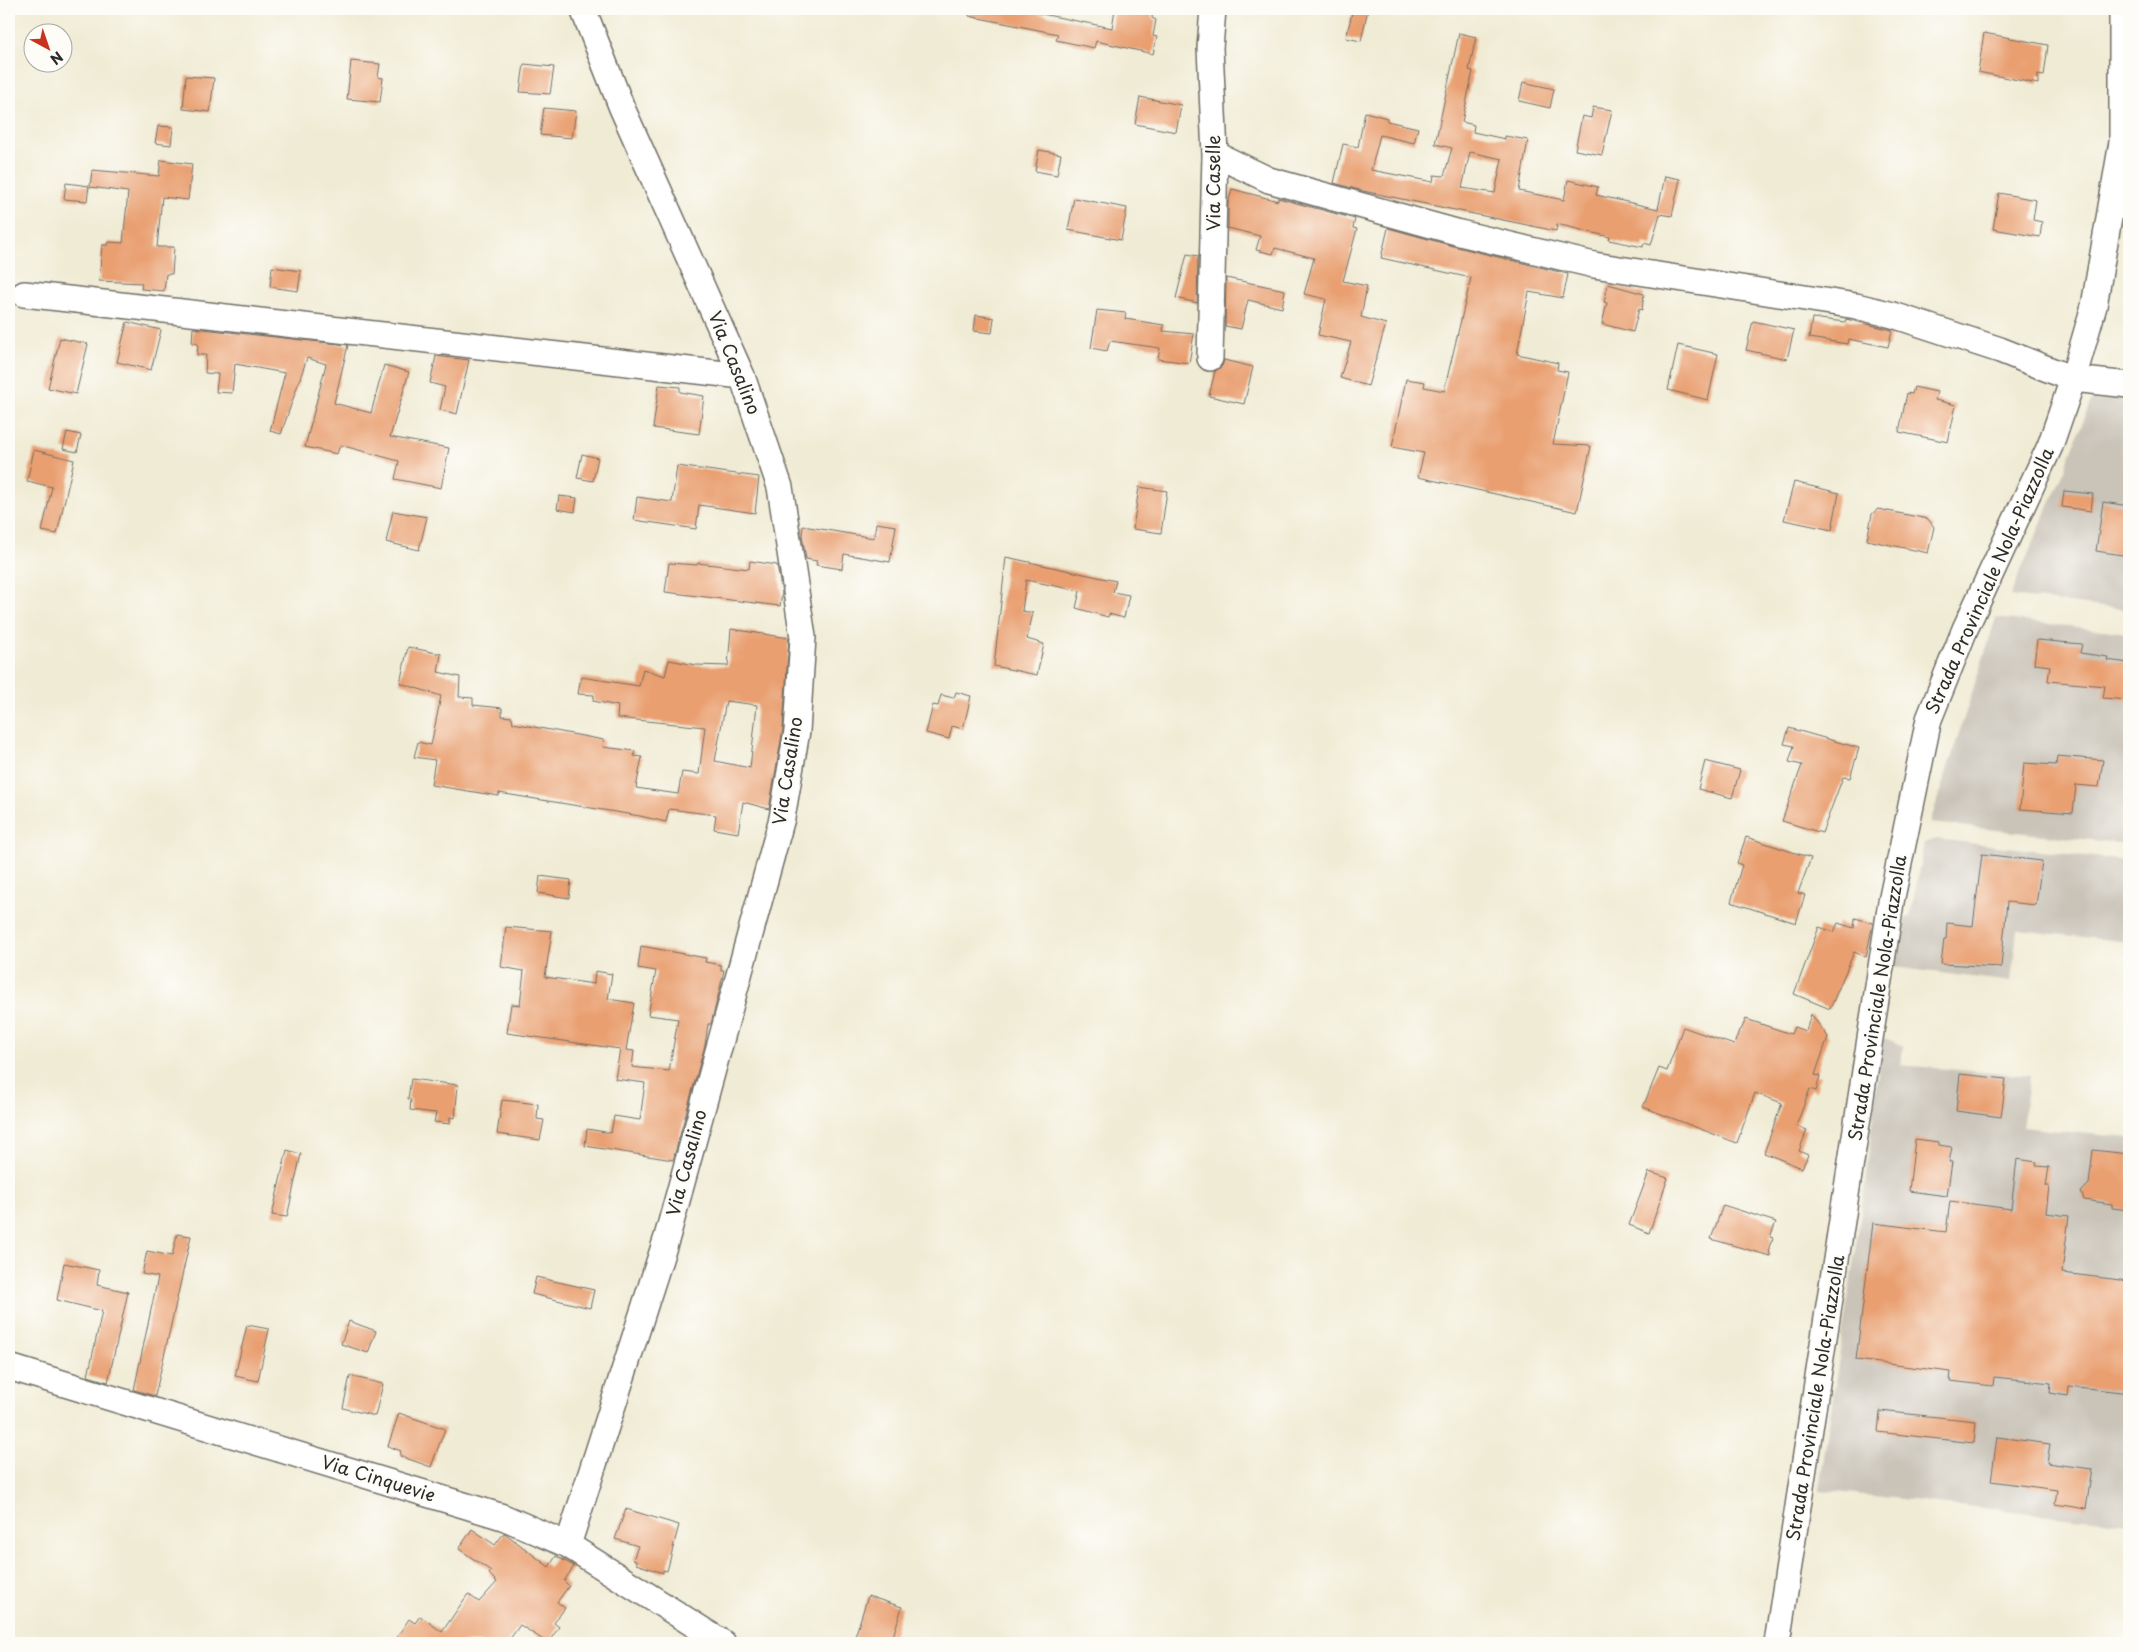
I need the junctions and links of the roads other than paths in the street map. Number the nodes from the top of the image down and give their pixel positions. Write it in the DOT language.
graph roads {
  1 [pos="583,9"];
  2 [pos="1213,9"];
  3 [pos="2122,9"];
  4 [pos="1215,154"];
  5 [pos="24,294"];
  6 [pos="1210,358"];
  7 [pos="742,376"];
  8 [pos="2073,379"];
  9 [pos="2129,385"];
  10 [pos="9,1367"];
  11 [pos="568,1545"];
  12 [pos="723,1643"];
  13 [pos="1777,1643"];
  1 -- 7 [label="street, Via Casalino"];
  2 -- 4 [label="street, Via Caselle"];
  3 -- 8 [label="street, Strada Provinciale Nola-Piazzolla"];
  4 -- 6 [label="street, Via Caselle"];
  4 -- 8 [label="street"];
  5 -- 7 [label="street"];
  7 -- 11 [label="street, Via Casalino"];
  8 -- 9 [label="street"];
  8 -- 13 [label="street, Strada Provinciale Nola-Piazzolla"];
  10 -- 11 [label="street, Via Cinquevie"];
  11 -- 12 [label="street, Via Cinquevie"];
}
